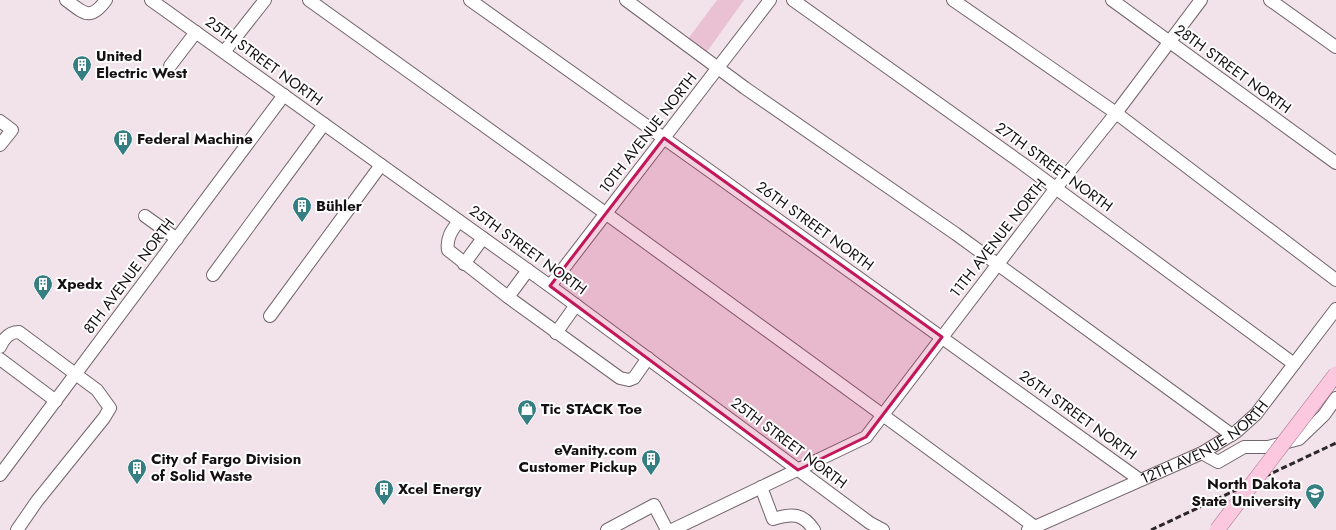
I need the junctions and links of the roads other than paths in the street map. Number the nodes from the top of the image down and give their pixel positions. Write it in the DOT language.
graph roads {
  1 [pos="66,0"];
  2 [pos="106,0"];
  3 [pos="151,0"];
  4 [pos="265,0"];
  5 [pos="309,0"];
  6 [pos="470,0"];
  7 [pos="626,0"];
  8 [pos="770,0"];
  9 [pos="793,0"];
  10 [pos="953,0"];
  11 [pos="1112,0"];
  12 [pos="1201,0"];
  13 [pos="1270,0"];
  14 [pos="196,32"];
  15 [pos="1169,42"];
  16 [pos="1336,47"];
  17 [pos="224,52"];
  18 [pos="170,66"];
  19 [pos="718,68"];
  20 [pos="284,95"];
  21 [pos="1116,113"];
  22 [pos="0,121"];
  23 [pos="324,124"];
  24 [pos="664,138"];
  25 [pos="0,145"];
  26 [pos="1336,163"];
  27 [pos="381,165"];
  28 [pos="1056,188"];
  29 [pos="606,213"];
  30 [pos="145,216"];
  31 [pos="459,221"];
  32 [pos="484,238"];
  33 [pos="176,239"];
  34 [pos="464,264"];
  35 [pos="998,265"];
  36 [pos="528,270"];
  37 [pos="213,275"];
  38 [pos="1336,280"];
  39 [pos="550,286"];
  40 [pos="508,297"];
  41 [pos="576,305"];
  42 [pos="1336,309"];
  43 [pos="270,316"];
  44 [pos="556,333"];
  45 [pos="942,338"];
  46 [pos="0,347"];
  47 [pos="648,358"];
  48 [pos="0,359"];
  49 [pos="1294,364"];
  50 [pos="76,374"];
  51 [pos="1336,374"];
  52 [pos="1336,398"];
  53 [pos="56,401"];
  54 [pos="883,414"];
  55 [pos="1232,434"];
  56 [pos="1202,453"];
  57 [pos="798,470"];
  58 [pos="0,475"];
  59 [pos="1140,480"];
  60 [pos="761,487"];
  61 [pos="697,525"];
  62 [pos="1031,528"];
  63 [pos="17,530"];
  64 [pos="607,530"];
  65 [pos="667,530"];
  66 [pos="672,530"];
  67 [pos="814,530"];
  68 [pos="883,530"];
  69 [pos="1217,530"];
  1 -- 2 [label="street"];
  3 -- 14 [label="street, 25TH STREET NORTH"];
  4 -- 17 [label="street"];
  5 -- 29 [label="street"];
  6 -- 24 [label="street, 26TH STREET NORTH"];
  7 -- 19 [label="street"];
  8 -- 19 [label="street, 10TH AVENUE NORTH"];
  9 -- 28 [label="street, 27TH STREET NORTH"];
  10 -- 21 [label="street"];
  11 -- 15 [label="street, 28TH STREET NORTH"];
  12 -- 15 [label="street, 11TH AVENUE NORTH"];
  13 -- 16 [label="street"];
  14 -- 17 [label="street, 25TH STREET NORTH"];
  14 -- 18 [label="street"];
  15 -- 21 [label="street, 11TH AVENUE NORTH"];
  15 -- 26 [label="street, 28TH STREET NORTH"];
  17 -- 20 [label="street, 25TH STREET NORTH"];
  19 -- 24 [label="street, 10TH AVENUE NORTH"];
  19 -- 35 [label="street"];
  20 -- 23 [label="street, 25TH STREET NORTH"];
  20 -- 33 [label="street, 8TH AVENUE NORTH"];
  21 -- 28 [label="street, 11TH AVENUE NORTH"];
  21 -- 38 [label="street"];
  22 -- 25 [label="street"];
  23 -- 27 [label="street, 25TH STREET NORTH"];
  23 -- 37 [label="street"];
  24 -- 29 [label="street, 10TH AVENUE NORTH"];
  24 -- 45 [label="street, 26TH STREET NORTH"];
  27 -- 31 [label="street, 25TH STREET NORTH"];
  27 -- 43 [label="street"];
  28 -- 35 [label="street, 11TH AVENUE NORTH"];
  28 -- 49 [label="street, 27TH STREET NORTH"];
  29 -- 39 [label="street, 10TH AVENUE NORTH"];
  29 -- 54 [label="street"];
  30 -- 33 [label="street"];
  31 -- 32 [label="street, 25TH STREET NORTH"];
  31 -- 34 [label="street"];
  32 -- 34 [label="street"];
  32 -- 36 [label="street, 25TH STREET NORTH"];
  33 -- 50 [label="street, 8TH AVENUE NORTH"];
  34 -- 40 [label="street"];
  35 -- 45 [label="street, 11TH AVENUE NORTH"];
  35 -- 55 [label="street"];
  36 -- 39 [label="street, 25TH STREET NORTH"];
  36 -- 40 [label="street"];
  39 -- 41 [label="street, 25TH STREET NORTH"];
  40 -- 44 [label="street"];
  41 -- 44 [label="street"];
  41 -- 47 [label="street, 25TH STREET NORTH"];
  42 -- 49 [label="street, 12TH AVENUE NORTH"];
  44 -- 47 [label="street"];
  45 -- 54 [label="street, 11TH AVENUE NORTH"];
  45 -- 59 [label="street, 26TH STREET NORTH"];
  46 -- 50 [label="street"];
  47 -- 57 [label="street, 25TH STREET NORTH"];
  48 -- 53 [label="street"];
  49 -- 55 [label="street, 12TH AVENUE NORTH"];
  50 -- 53 [label="street, 8TH AVENUE NORTH"];
  50 -- 63 [label="street"];
  51 -- 69 [label="main road, bridge"];
  52 -- 56 [label="street"];
  53 -- 58 [label="street, 8TH AVENUE NORTH"];
  54 -- 57 [label="street, 11TH AVENUE NORTH"];
  54 -- 62 [label="street"];
  55 -- 56 [label="street, 12TH AVENUE NORTH"];
  56 -- 59 [label="street, 12TH AVENUE NORTH"];
  57 -- 60 [label="street, 11TH AVENUE NORTH"];
  57 -- 68 [label="street, 25TH STREET NORTH"];
  59 -- 62 [label="street, 12TH AVENUE NORTH"];
  60 -- 61 [label="street, 11TH AVENUE NORTH"];
  60 -- 67 [label="street"];
  61 -- 66 [label="street, 11TH AVENUE NORTH"];
  64 -- 65 [label="street"];
}
